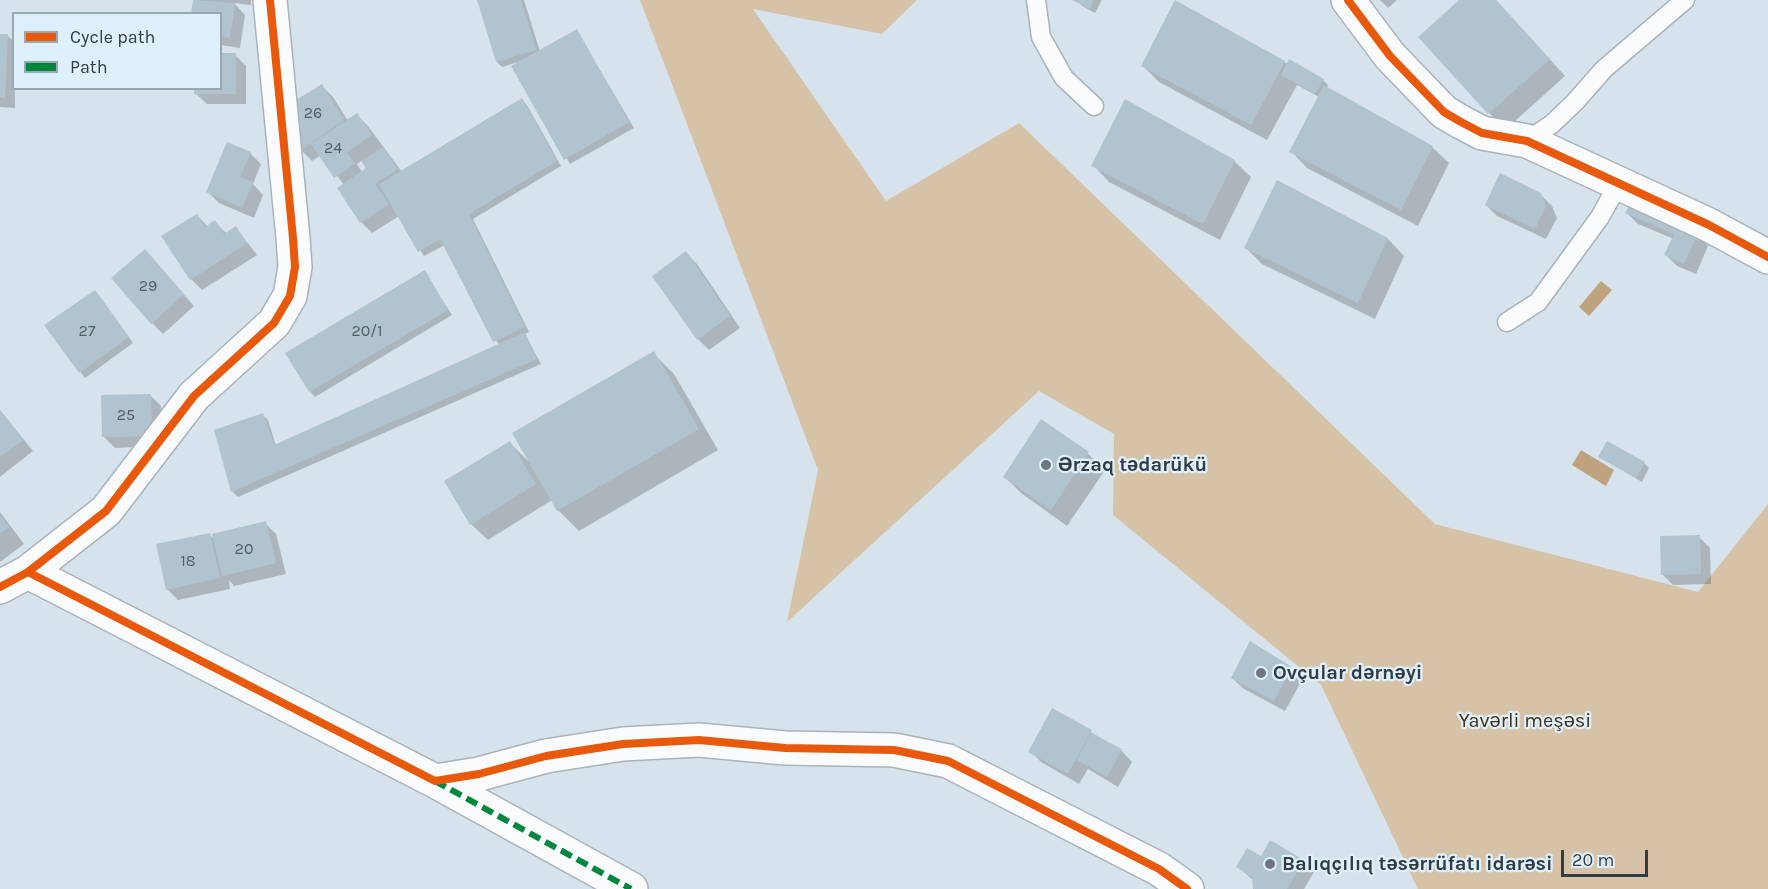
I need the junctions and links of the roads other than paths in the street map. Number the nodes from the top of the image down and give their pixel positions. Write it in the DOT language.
graph roads {
  1 [pos="270,0"];
  2 [pos="1036,0"];
  3 [pos="1348,0"];
  4 [pos="1685,0"];
  5 [pos="1094,106"];
  6 [pos="1527,141"];
  7 [pos="1619,183"];
  8 [pos="1768,257"];
  9 [pos="1507,322"];
  10 [pos="28,572"];
  11 [pos="0,587"];
  12 [pos="435,781"];
  13 [pos="631,889"];
  14 [pos="1187,889"];
  1 -- 10 [label="street"];
  2 -- 5 [label="lane"];
  3 -- 6 [label="street"];
  4 -- 6 [label="lane"];
  6 -- 7 [label="street"];
  7 -- 8 [label="street"];
  7 -- 9 [label="lane"];
  10 -- 11 [label="street"];
  10 -- 12 [label="street"];
  12 -- 13 [label="street"];
  12 -- 14 [label="street"];
}
